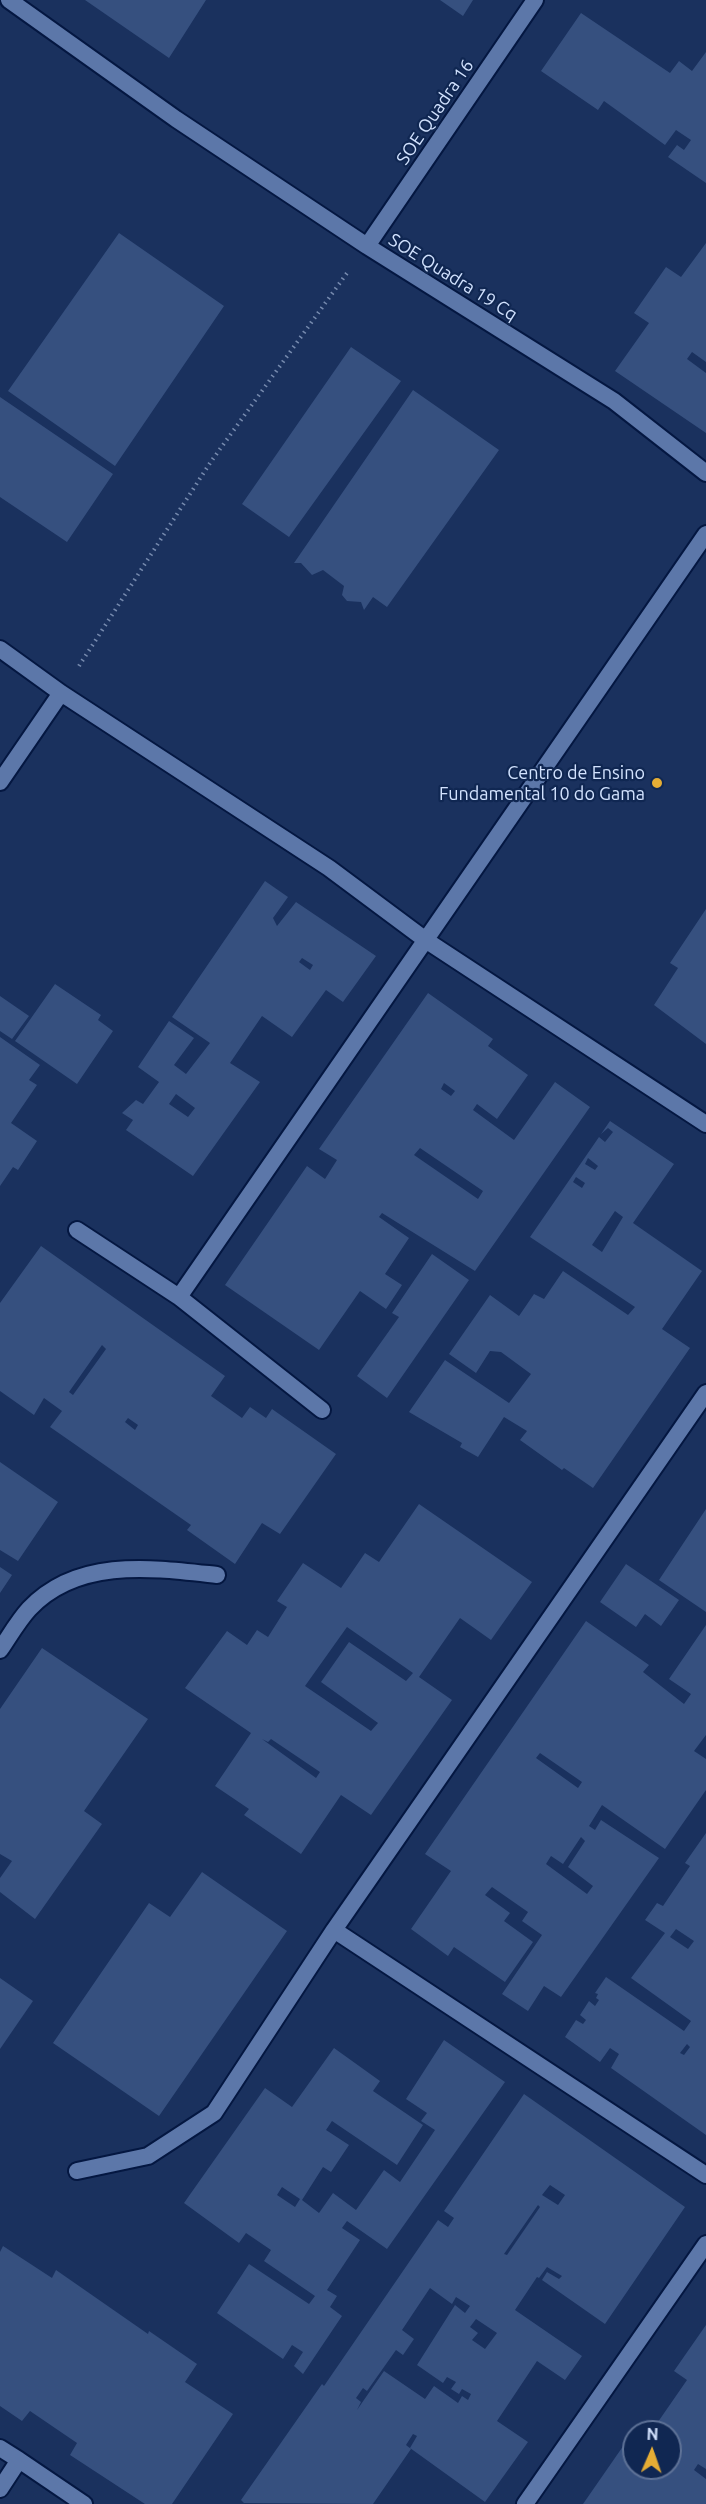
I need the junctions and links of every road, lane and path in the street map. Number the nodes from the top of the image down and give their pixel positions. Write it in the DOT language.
graph roads {
  1 [pos="9,0"];
  2 [pos="535,0"];
  3 [pos="367,246"];
  4 [pos="706,473"];
  5 [pos="706,534"];
  6 [pos="0,649"];
  7 [pos="62,693"];
  8 [pos="0,782"];
  9 [pos="427,941"];
  10 [pos="706,1124"];
  11 [pos="77,1230"];
  12 [pos="179,1297"];
  13 [pos="706,1393"];
  14 [pos="322,1410"];
  15 [pos="217,1575"];
  16 [pos="0,1650"];
  17 [pos="334,1930"];
  18 [pos="77,2171"];
  19 [pos="706,2175"];
  20 [pos="706,2244"];
  21 [pos="0,2448"];
  22 [pos="19,2460"];
  23 [pos="0,2489"];
  24 [pos="84,2504"];
  25 [pos="525,2504"];
  1 -- 3 [label="street, SOE Quadra 19 Cq"];
  2 -- 3 [label="street, SOE Quadra 16"];
  3 -- 4 [label="street, SOE Quadra 19 Cq"];
  3 -- 7 [label="path"];
  5 -- 9 [label="street"];
  6 -- 7 [label="street"];
  7 -- 8 [label="street"];
  7 -- 9 [label="street"];
  9 -- 10 [label="street"];
  9 -- 12 [label="street"];
  11 -- 12 [label="street"];
  12 -- 14 [label="street"];
  13 -- 17 [label="street"];
  15 -- 16 [label="street"];
  17 -- 18 [label="street"];
  17 -- 19 [label="street"];
  20 -- 25 [label="street"];
  21 -- 22 [label="street"];
  22 -- 23 [label="street"];
  22 -- 24 [label="street"];
}
